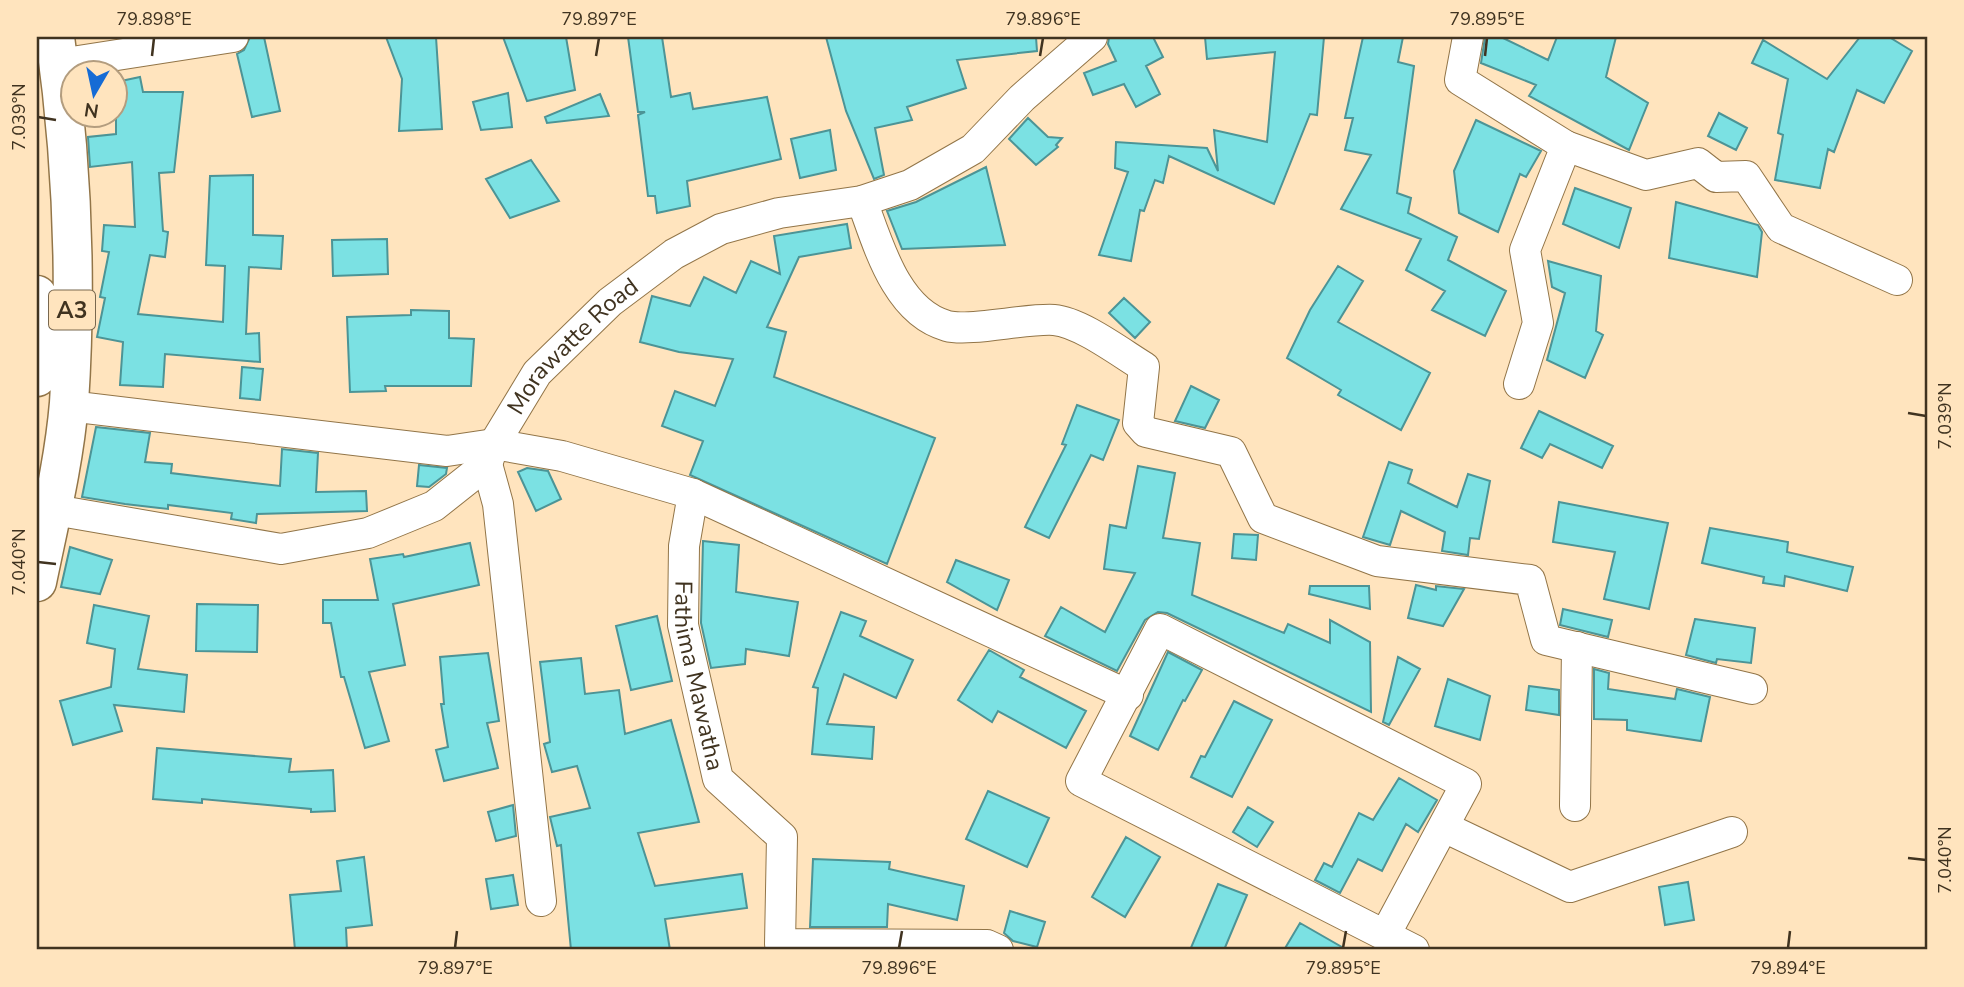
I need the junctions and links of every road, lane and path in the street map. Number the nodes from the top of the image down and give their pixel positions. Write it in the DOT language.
graph roads {
  1 [pos="233,37"];
  2 [pos="1092,37"];
  3 [pos="1468,37"];
  4 [pos="57,51"];
  5 [pos="1566,146"];
  6 [pos="862,201"];
  7 [pos="1897,279"];
  8 [pos="37,295"];
  9 [pos="37,377"];
  10 [pos="1519,384"];
  11 [pos="69,406"];
  12 [pos="490,454"];
  13 [pos="693,494"];
  14 [pos="44,509"];
  15 [pos="37,582"];
  16 [pos="1577,647"];
  17 [pos="1752,689"];
  18 [pos="1128,695"];
  19 [pos="1575,806"];
  20 [pos="1444,827"];
  21 [pos="1732,832"];
  22 [pos="541,901"];
  23 [pos="1385,935"];
  24 [pos="781,947"];
  25 [pos="998,950"];
  26 [pos="1414,950"];
  1 -- 4 [label="street"];
  2 -- 6 [label="street, Morawatte Road"];
  3 -- 5 [label="street"];
  4 -- 11 [label="highway, A3"];
  5 -- 7 [label="street"];
  5 -- 10 [label="street"];
  6 -- 12 [label="street, Morawatte Road"];
  6 -- 16 [label="street"];
  8 -- 9 [label="highway, A3"];
  11 -- 12 [label="street"];
  11 -- 14 [label="highway, A3"];
  12 -- 13 [label="street"];
  12 -- 14 [label="street, Morawatte Road"];
  12 -- 22 [label="street"];
  13 -- 18 [label="street"];
  13 -- 24 [label="street, Fathima Mawatha"];
  14 -- 15 [label="highway, A3"];
  16 -- 17 [label="street"];
  16 -- 19 [label="street"];
  18 -- 20 [label="street"];
  18 -- 23 [label="street"];
  20 -- 21 [label="street"];
  20 -- 23 [label="street"];
  23 -- 26 [label="street"];
  24 -- 25 [label="street, Fathima Mawatha"];
}
